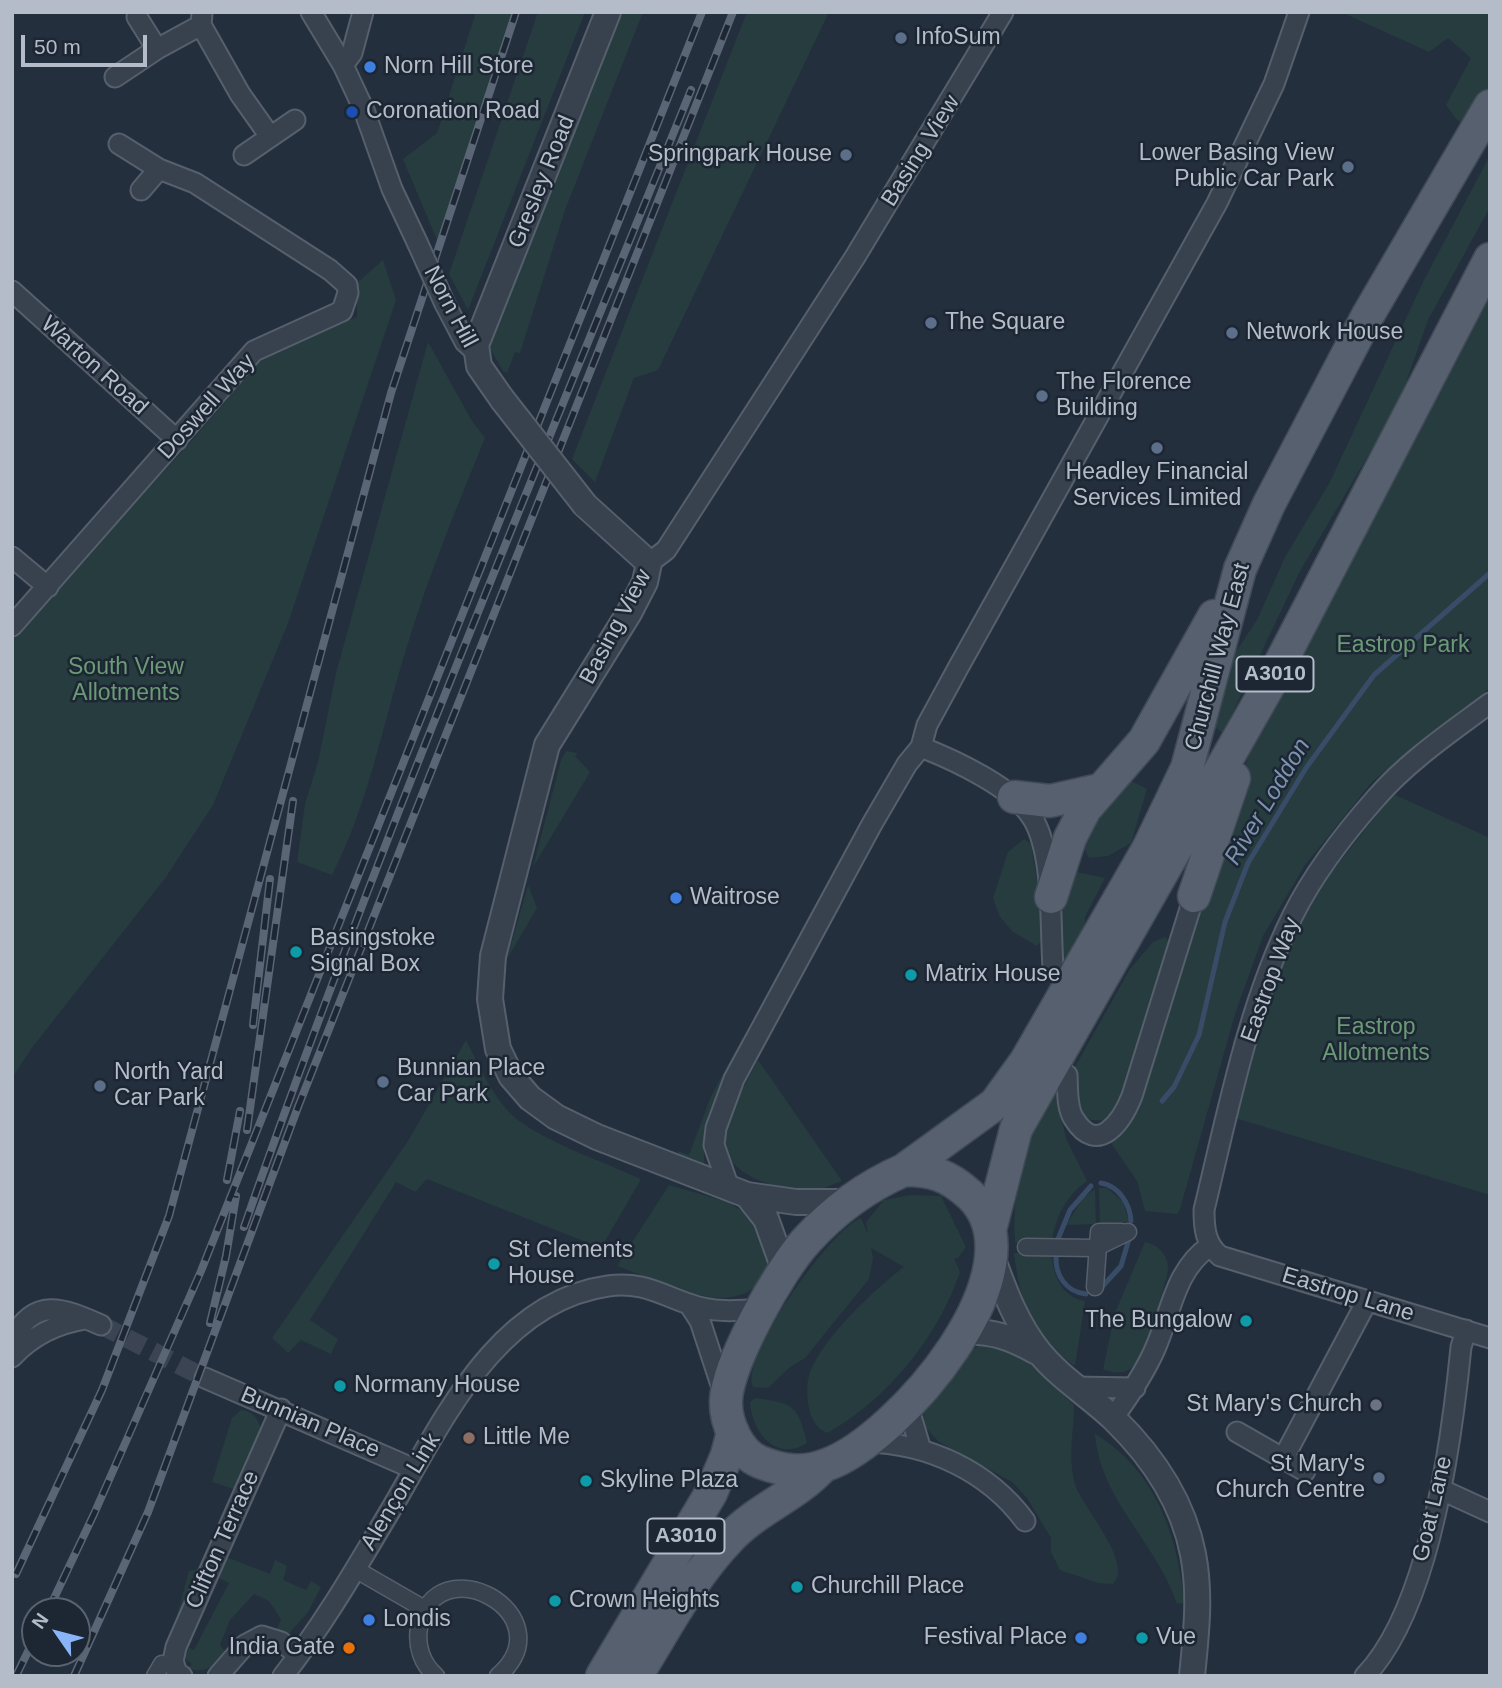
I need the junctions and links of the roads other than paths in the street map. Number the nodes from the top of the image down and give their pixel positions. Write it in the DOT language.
graph roads {
  1 [pos="311,12"];
  2 [pos="363,12"];
  3 [pos="608,12"];
  4 [pos="1003,12"];
  5 [pos="1299,12"];
  6 [pos="137,17"];
  7 [pos="202,19"];
  8 [pos="157,49"];
  9 [pos="343,65"];
  10 [pos="115,77"];
  11 [pos="1490,106"];
  12 [pos="295,120"];
  13 [pos="269,135"];
  14 [pos="119,144"];
  15 [pos="244,155"];
  16 [pos="159,169"];
  17 [pos="141,190"];
  18 [pos="1490,259"];
  19 [pos="12,291"];
  20 [pos="476,352"];
  21 [pos="177,440"];
  22 [pos="12,557"];
  23 [pos="649,563"];
  24 [pos="1240,569"];
  25 [pos="48,587"];
  26 [pos="12,625"];
  27 [pos="1269,685"];
  28 [pos="1490,703"];
  29 [pos="921,747"];
  30 [pos="1099,790"];
  31 [pos="1014,797"];
  32 [pos="1051,897"];
  33 [pos="1194,897"];
  34 [pos="1053,967"];
  35 [pos="1067,1075"];
  36 [pos="904,1170"];
  37 [pos="738,1191"];
  38 [pos="847,1202"];
  39 [pos="990,1226"];
  40 [pos="1210,1246"];
  41 [pos="1026,1247"];
  42 [pos="992,1257"];
  43 [pos="784,1269"];
  44 [pos="1095,1287"];
  45 [pos="1367,1301"];
  46 [pos="689,1304"];
  47 [pos="762,1309"];
  48 [pos="1466,1330"];
  49 [pos="962,1332"];
  50 [pos="1490,1338"];
  51 [pos="12,1340"];
  52 [pos="1041,1354"];
  53 [pos="12,1357"];
  54 [pos="205,1378"];
  55 [pos="1074,1387"];
  56 [pos="1135,1388"];
  57 [pos="726,1399"];
  58 [pos="907,1403"];
  59 [pos="281,1409"];
  60 [pos="1113,1418"];
  61 [pos="733,1432"];
  62 [pos="1237,1432"];
  63 [pos="865,1442"];
  64 [pos="921,1450"];
  65 [pos="1283,1459"];
  66 [pos="823,1466"];
  67 [pos="414,1469"];
  68 [pos="1305,1471"];
  69 [pos="1442,1490"];
  70 [pos="1490,1511"];
  71 [pos="1025,1521"];
  72 [pos="355,1569"];
  73 [pos="426,1610"];
  74 [pos="299,1655"];
  75 [pos="169,1672"];
  76 [pos="218,1676"];
  77 [pos="283,1676"];
  78 [pos="436,1676"];
  79 [pos="498,1676"];
  80 [pos="602,1676"];
  81 [pos="636,1676"];
  82 [pos="1192,1676"];
  83 [pos="1365,1676"];
  1 -- 9 [label="street, Norn Hill"];
  2 -- 9 [label="street"];
  3 -- 20 [label="street, Gresley Road"];
  4 -- 23 [label="street, Basing View"];
  5 -- 29 [label="street"];
  6 -- 8 [label="street"];
  7 -- 8 [label="street"];
  7 -- 13 [label="street"];
  8 -- 10 [label="street"];
  9 -- 20 [label="street, Norn Hill, bridge"];
  11 -- 24 [label="main road, Churchill Way East / A3010"];
  12 -- 13 [label="street"];
  13 -- 15 [label="street"];
  14 -- 16 [label="street, Doswell Way"];
  16 -- 17 [label="street"];
  16 -- 21 [label="street, Doswell Way"];
  18 -- 27 [label="main road, Churchill Way East / A3010"];
  19 -- 21 [label="street, Warton Road"];
  20 -- 23 [label="street, Norn Hill, bridge"];
  21 -- 25 [label="street, Doswell Way"];
  22 -- 25 [label="street"];
  23 -- 37 [label="street, Basing View"];
  24 -- 30 [label="main road"];
  24 -- 36 [label="main road, Churchill Way East / A3010"];
  25 -- 26 [label="street, Doswell Way"];
  27 -- 33 [label="main road"];
  27 -- 39 [label="main road, Churchill Way East / A3010"];
  28 -- 40 [label="street, Eastrop Way"];
  29 -- 31 [label="street"];
  29 -- 37 [label="street"];
  30 -- 31 [label="main road"];
  30 -- 32 [label="main road"];
  31 -- 32 [label="street"];
  32 -- 34 [label="street"];
  33 -- 35 [label="street"];
  36 -- 38 [label="main road, Churchill Way East"];
  36 -- 39 [label="main road"];
  37 -- 38 [label="street, Basing View"];
  37 -- 43 [label="street"];
  38 -- 43 [label="main road, Churchill Way East"];
  39 -- 42 [label="main road"];
  40 -- 45 [label="street, Eastrop Lane"];
  40 -- 56 [label="street"];
  41 -- 44 [label="street"];
  42 -- 49 [label="main road"];
  42 -- 52 [label="street"];
  43 -- 47 [label="main road, Churchill Way East"];
  45 -- 48 [label="street, Eastrop Lane"];
  45 -- 65 [label="street"];
  46 -- 47 [label="street, Alençon Link"];
  46 -- 57 [label="street"];
  46 -- 67 [label="street, Alençon Link"];
  47 -- 57 [label="main road, Churchill Way East"];
  48 -- 50 [label="street, Eastrop Lane"];
  48 -- 69 [label="street, Goat Lane"];
  49 -- 52 [label="street"];
  49 -- 58 [label="main road"];
  51 -- 53 [label="street"];
  52 -- 55 [label="street"];
  54 -- 59 [label="street, Bunnian Place"];
  55 -- 56 [label="street"];
  55 -- 60 [label="street"];
  56 -- 60 [label="street"];
  57 -- 61 [label="main road"];
  58 -- 63 [label="main road"];
  58 -- 64 [label="street"];
  59 -- 67 [label="street, Bunnian Place"];
  59 -- 75 [label="street, Clifton Terrace"];
  60 -- 82 [label="street"];
  61 -- 66 [label="main road"];
  61 -- 80 [label="main road, A3010"];
  62 -- 65 [label="street"];
  63 -- 64 [label="street"];
  63 -- 66 [label="main road"];
  64 -- 71 [label="street"];
  65 -- 68 [label="street"];
  66 -- 81 [label="main road, A3010"];
  67 -- 72 [label="street, Alençon Link"];
  69 -- 70 [label="street"];
  69 -- 83 [label="street, Goat Lane"];
  72 -- 73 [label="street"];
  72 -- 74 [label="street, Alençon Link"];
  73 -- 78 [label="street"];
  73 -- 79 [label="street"];
  74 -- 76 [label="street"];
  74 -- 77 [label="street, Alençon Link"];
}
